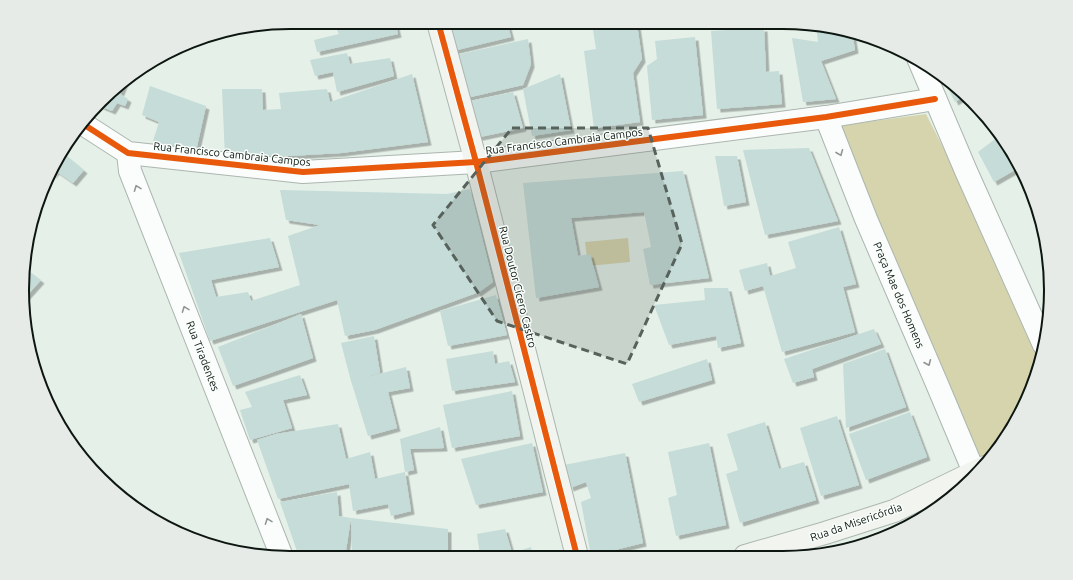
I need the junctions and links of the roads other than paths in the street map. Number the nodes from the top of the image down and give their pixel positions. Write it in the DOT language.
graph roads {
  1 [pos="440,29"];
  2 [pos="923,70"];
  3 [pos="935,99"];
  4 [pos="826,117"];
  5 [pos="87,126"];
  6 [pos="128,153"];
  7 [pos="476,162"];
  8 [pos="1040,336"];
  9 [pos="975,467"];
  10 [pos="965,478"];
  11 [pos="279,550"];
  12 [pos="576,551"];
  13 [pos="762,551"];
  1 -- 7 [label="street, Rua Doutor Cícero Castro"];
  2 -- 3 [label="street"];
  3 -- 4 [label="street, Rua Francisco Cambraia Campos"];
  3 -- 8 [label="street"];
  4 -- 7 [label="street, Rua Francisco Cambraia Campos"];
  4 -- 9 [label="street, Praça Mae dos Homens, one-way"];
  5 -- 6 [label="street, Rua Francisco Cambraia Campos"];
  6 -- 7 [label="street, Rua Francisco Cambraia Campos"];
  11 -- 6 [label="street, Rua Tiradentes, one-way"];
  7 -- 12 [label="street, Rua Doutor Cícero Castro"];
  10 -- 13 [label="street, Rua da Misericórdia"];
}
